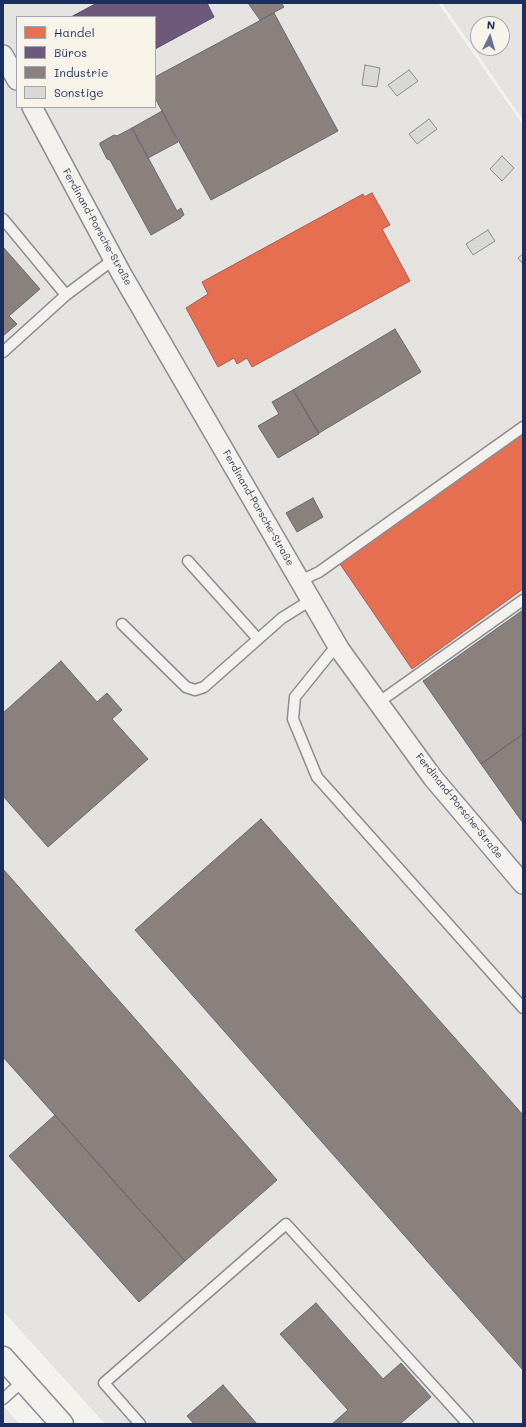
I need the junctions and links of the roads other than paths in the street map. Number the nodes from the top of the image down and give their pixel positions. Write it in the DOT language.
graph roads {
  1 [pos="4,59"];
  2 [pos="16,78"];
  3 [pos="33,108"];
  4 [pos="3,219"];
  5 [pos="114,259"];
  6 [pos="66,295"];
  7 [pos="3,352"];
  8 [pos="523,427"];
  9 [pos="188,561"];
  10 [pos="300,581"];
  11 [pos="311,600"];
  12 [pos="523,600"];
  13 [pos="122,624"];
  14 [pos="258,640"];
  15 [pos="337,645"];
  16 [pos="379,702"];
  17 [pos="523,884"];
  18 [pos="523,1008"];
  19 [pos="3,1358"];
  20 [pos="24,1380"];
  21 [pos="3,1399"];
  22 [pos="62,1424"];
  23 [pos="140,1424"];
  24 [pos="468,1424"];
  1 -- 2 [label="street"];
  3 -- 5 [label="street, Ferdinand-Porsche-Straße"];
  4 -- 6 [label="lane"];
  5 -- 6 [label="lane"];
  5 -- 10 [label="street, Ferdinand-Porsche-Straße"];
  6 -- 7 [label="lane"];
  8 -- 10 [label="lane"];
  9 -- 14 [label="lane"];
  10 -- 11 [label="street, Ferdinand-Porsche-Straße"];
  11 -- 14 [label="lane"];
  11 -- 15 [label="street, Ferdinand-Porsche-Straße"];
  12 -- 16 [label="lane"];
  13 -- 14 [label="lane"];
  15 -- 16 [label="street, Ferdinand-Porsche-Straße"];
  15 -- 18 [label="lane"];
  16 -- 17 [label="street, Ferdinand-Porsche-Straße"];
  19 -- 20 [label="main road"];
  20 -- 21 [label="lane"];
  20 -- 22 [label="main road"];
  23 -- 24 [label="lane"];
}
